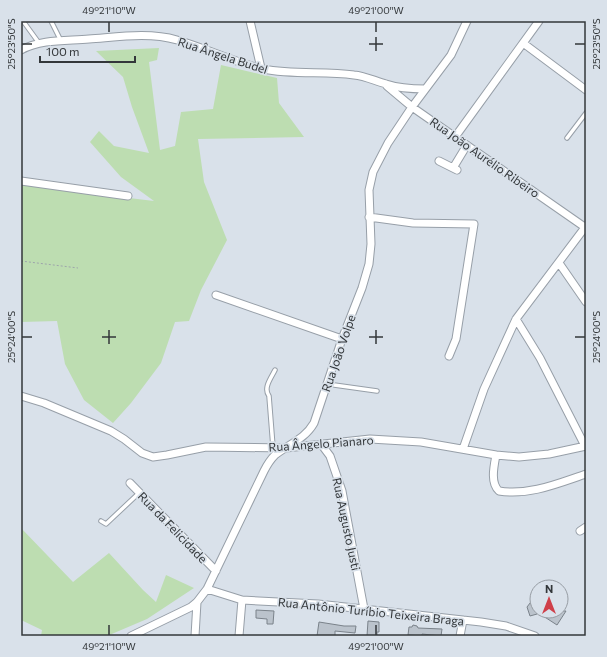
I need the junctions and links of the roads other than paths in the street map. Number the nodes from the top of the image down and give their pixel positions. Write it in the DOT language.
graph roads {
  1 [pos="23,21"];
  2 [pos="51,21"];
  3 [pos="250,21"];
  4 [pos="466,21"];
  5 [pos="539,21"];
  6 [pos="61,41"];
  7 [pos="523,43"];
  8 [pos="40,44"];
  9 [pos="21,50"];
  10 [pos="261,68"];
  11 [pos="386,84"];
  12 [pos="425,89"];
  13 [pos="586,90"];
  14 [pos="412,106"];
  15 [pos="586,113"];
  16 [pos="455,136"];
  17 [pos="567,138"];
  18 [pos="467,145"];
  19 [pos="440,160"];
  20 [pos="21,181"];
  21 [pos="128,196"];
  22 [pos="369,216"];
  23 [pos="586,227"];
  24 [pos="559,263"];
  25 [pos="216,295"];
  26 [pos="586,302"];
  27 [pos="516,319"];
  28 [pos="342,339"];
  29 [pos="449,356"];
  30 [pos="275,370"];
  31 [pos="326,384"];
  32 [pos="377,390"];
  33 [pos="21,396"];
  34 [pos="321,444"];
  35 [pos="585,446"];
  36 [pos="273,447"];
  37 [pos="286,448"];
  38 [pos="463,449"];
  39 [pos="496,455"];
  40 [pos="586,474"];
  41 [pos="130,484"];
  42 [pos="139,493"];
  43 [pos="101,521"];
  44 [pos="216,571"];
  45 [pos="207,589"];
  46 [pos="242,600"];
  47 [pos="197,602"];
  48 [pos="364,609"];
  49 [pos="463,620"];
  50 [pos="521,633"];
  51 [pos="131,636"];
  52 [pos="195,636"];
  53 [pos="239,636"];
  54 [pos="460,636"];
  55 [pos="535,636"];
  1 -- 8 [label="lane"];
  2 -- 6 [label="lane"];
  3 -- 10 [label="street"];
  4 -- 12 [label="street, Rua João Volpe"];
  5 -- 7 [label="street"];
  6 -- 8 [label="street, Rua Ângela Budel"];
  6 -- 10 [label="street, Rua Ângela Budel"];
  7 -- 13 [label="street"];
  7 -- 16 [label="street"];
  8 -- 9 [label="street, Rua Ângela Budel"];
  10 -- 11 [label="street, Rua Ângela Budel"];
  11 -- 12 [label="street, Rua Ângela Budel"];
  11 -- 14 [label="street, Rua João Aurélio Ribeiro"];
  12 -- 14 [label="street, Rua João Volpe"];
  14 -- 16 [label="street, Rua João Aurélio Ribeiro"];
  14 -- 22 [label="street, Rua João Volpe"];
  15 -- 17 [label="lane"];
  16 -- 18 [label="street, Rua João Aurélio Ribeiro"];
  18 -- 19 [label="street"];
  18 -- 23 [label="street, Rua João Aurélio Ribeiro"];
  20 -- 21 [label="street"];
  22 -- 28 [label="street, Rua João Volpe"];
  22 -- 29 [label="street"];
  23 -- 24 [label="street"];
  24 -- 26 [label="street"];
  24 -- 27 [label="street"];
  25 -- 28 [label="street"];
  27 -- 35 [label="street"];
  27 -- 38 [label="street"];
  28 -- 31 [label="street, Rua João Volpe"];
  30 -- 36 [label="lane"];
  31 -- 32 [label="lane"];
  31 -- 37 [label="street, Rua João Volpe"];
  33 -- 36 [label="street, Rua Ângelo Pianaro"];
  34 -- 37 [label="street, Rua Ângelo Pianaro"];
  34 -- 38 [label="street, Rua Ângelo Pianaro"];
  34 -- 48 [label="street, Rua Augusto Justi"];
  35 -- 39 [label="street, Rua Ângelo Pianaro"];
  36 -- 37 [label="street, Rua Ângelo Pianaro"];
  37 -- 44 [label="street, Rua João Volpe"];
  38 -- 39 [label="street, Rua Ângelo Pianaro"];
  39 -- 40 [label="street"];
  41 -- 42 [label="street, Rua da Felicidade"];
  42 -- 43 [label="lane"];
  42 -- 44 [label="street, Rua da Felicidade"];
  44 -- 45 [label="street, Rua João Volpe"];
  45 -- 46 [label="street, Rua Antônio Turíbio Teixeira Braga"];
  45 -- 47 [label="street, Rua João Volpe"];
  46 -- 48 [label="street, Rua Antônio Turíbio Teixeira Braga"];
  46 -- 53 [label="street"];
  47 -- 51 [label="street, Rua João Volpe"];
  47 -- 52 [label="street"];
  48 -- 49 [label="street, Rua Antônio Turíbio Teixeira Braga"];
  49 -- 50 [label="street, Rua Antônio Turíbio Teixeira Braga"];
  49 -- 54 [label="street"];
  50 -- 55 [label="street, Rua Antônio Turíbio Teixeira Braga"];
}
